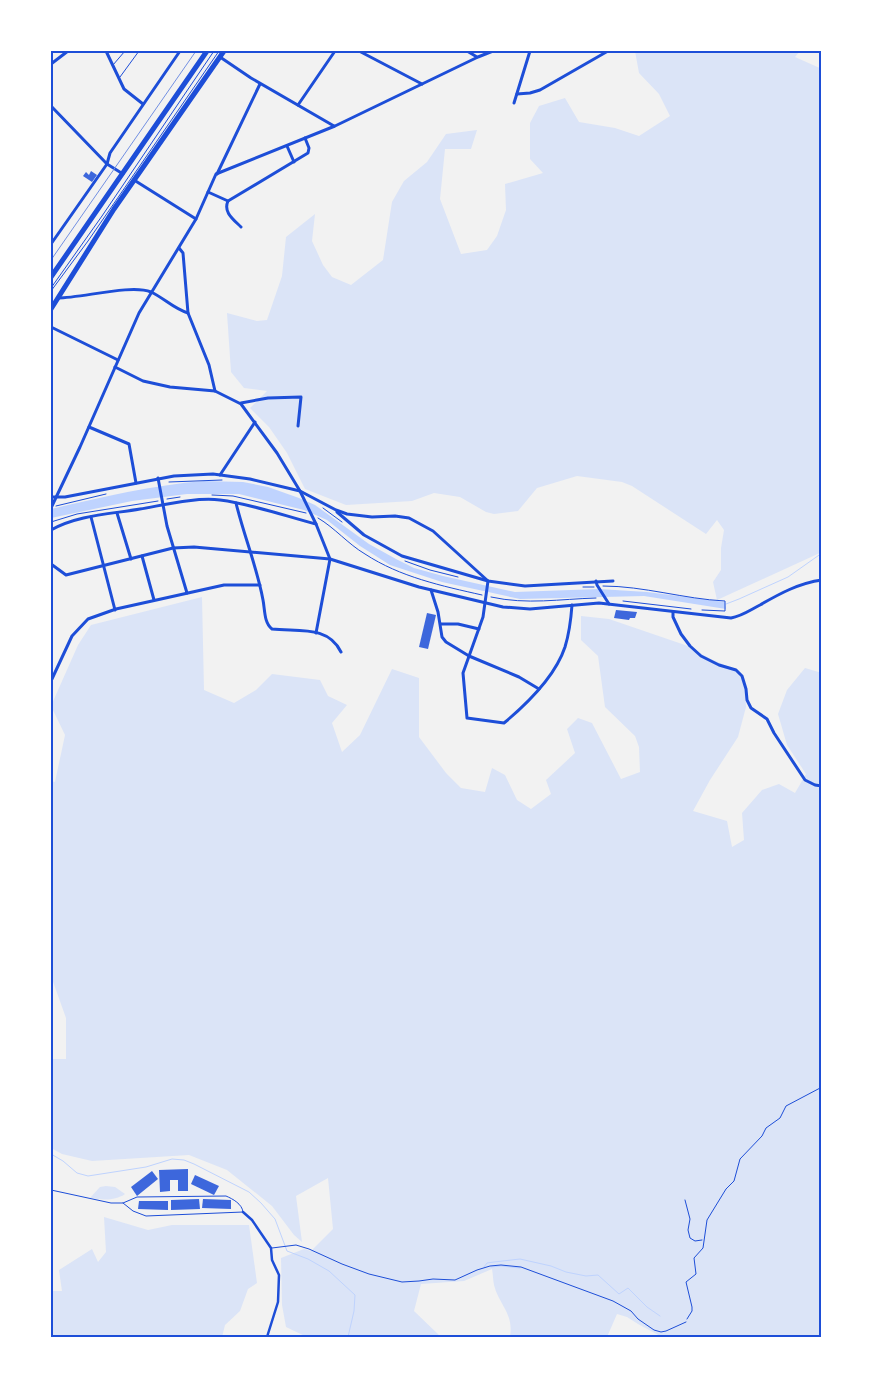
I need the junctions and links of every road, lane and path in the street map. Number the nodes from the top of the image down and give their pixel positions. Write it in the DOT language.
graph roads {
  1 [pos="68,51"];
  2 [pos="106,51"];
  3 [pos="125,51"];
  4 [pos="139,51"];
  5 [pos="180,51"];
  6 [pos="207,51"];
  7 [pos="214,51"];
  8 [pos="224,51"];
  9 [pos="334,51"];
  10 [pos="359,51"];
  11 [pos="467,51"];
  12 [pos="484,51"];
  13 [pos="494,51"];
  14 [pos="530,51"];
  15 [pos="608,51"];
  16 [pos="220,54"];
  17 [pos="480,56"];
  18 [pos="51,64"];
  19 [pos="113,65"];
  20 [pos="119,79"];
  21 [pos="260,84"];
  22 [pos="422,84"];
  23 [pos="517,94"];
  24 [pos="514,103"];
  25 [pos="144,104"];
  26 [pos="298,105"];
  27 [pos="51,106"];
  28 [pos="335,126"];
  29 [pos="305,138"];
  30 [pos="287,146"];
  31 [pos="294,162"];
  32 [pos="107,164"];
  33 [pos="123,174"];
  34 [pos="216,174"];
  35 [pos="134,180"];
  36 [pos="208,192"];
  37 [pos="228,201"];
  38 [pos="196,219"];
  39 [pos="241,226"];
  40 [pos="51,244"];
  41 [pos="179,248"];
  42 [pos="51,277"];
  43 [pos="51,288"];
  44 [pos="51,291"];
  45 [pos="150,292"];
  46 [pos="58,298"];
  47 [pos="51,309"];
  48 [pos="188,313"];
  49 [pos="51,327"];
  50 [pos="118,360"];
  51 [pos="115,367"];
  52 [pos="215,391"];
  53 [pos="241,404"];
  54 [pos="255,422"];
  55 [pos="298,426"];
  56 [pos="89,427"];
  57 [pos="220,475"];
  58 [pos="159,480"];
  59 [pos="228,480"];
  60 [pos="136,482"];
  61 [pos="165,482"];
  62 [pos="111,492"];
  63 [pos="300,492"];
  64 [pos="211,495"];
  65 [pos="185,496"];
  66 [pos="51,497"];
  67 [pos="56,497"];
  68 [pos="166,499"];
  69 [pos="161,503"];
  70 [pos="236,503"];
  71 [pos="319,506"];
  72 [pos="51,508"];
  73 [pos="336,510"];
  74 [pos="117,513"];
  75 [pos="309,514"];
  76 [pos="91,518"];
  77 [pos="314,518"];
  78 [pos="51,522"];
  79 [pos="342,523"];
  80 [pos="316,524"];
  81 [pos="51,530"];
  82 [pos="173,548"];
  83 [pos="251,551"];
  84 [pos="142,556"];
  85 [pos="330,558"];
  86 [pos="131,559"];
  87 [pos="402,560"];
  88 [pos="51,564"];
  89 [pos="104,565"];
  90 [pos="463,578"];
  91 [pos="822,580"];
  92 [pos="613,581"];
  93 [pos="488,582"];
  94 [pos="597,583"];
  95 [pos="260,585"];
  96 [pos="579,588"];
  97 [pos="431,590"];
  98 [pos="187,593"];
  99 [pos="596,598"];
  100 [pos="154,600"];
  101 [pos="620,601"];
  102 [pos="486,602"];
  103 [pos="608,602"];
  104 [pos="572,605"];
  105 [pos="115,610"];
  106 [pos="672,612"];
  107 [pos="440,624"];
  108 [pos="479,629"];
  109 [pos="316,632"];
  110 [pos="341,652"];
  111 [pos="469,656"];
  112 [pos="51,681"];
  113 [pos="539,689"];
  114 [pos="822,786"];
  115 [pos="822,1087"];
  116 [pos="51,1190"];
  117 [pos="685,1200"];
  118 [pos="123,1203"];
  119 [pos="243,1212"];
  120 [pos="703,1240"];
  121 [pos="271,1248"];
  122 [pos="686,1322"];
  123 [pos="267,1337"];
  1 -- 18 [label="street"];
  2 -- 19 [label="street"];
  3 -- 19 [label="lane"];
  4 -- 20 [label="lane"];
  5 -- 25 [label="street"];
  6 -- 33 [label="main road"];
  7 -- 43 [label="lane"];
  8 -- 16 [label="main road"];
  9 -- 26 [label="street"];
  10 -- 22 [label="street"];
  11 -- 17 [label="street"];
  12 -- 17 [label="street"];
  13 -- 17 [label="street"];
  14 -- 23 [label="street"];
  15 -- 23 [label="street"];
  16 -- 21 [label="street"];
  16 -- 35 [label="main road"];
  16 -- 44 [label="lane"];
  17 -- 22 [label="street"];
  19 -- 20 [label="street"];
  20 -- 25 [label="street"];
  21 -- 26 [label="street"];
  21 -- 34 [label="street"];
  22 -- 28 [label="street"];
  23 -- 24 [label="street"];
  25 -- 32 [label="street"];
  26 -- 28 [label="street"];
  27 -- 32 [label="street"];
  28 -- 29 [label="street"];
  29 -- 30 [label="street"];
  29 -- 31 [label="street"];
  30 -- 31 [label="street"];
  30 -- 34 [label="street"];
  31 -- 37 [label="street"];
  32 -- 33 [label="street"];
  32 -- 40 [label="street"];
  33 -- 42 [label="main road"];
  34 -- 36 [label="street"];
  35 -- 38 [label="street"];
  35 -- 46 [label="main road"];
  36 -- 37 [label="street"];
  36 -- 38 [label="street"];
  37 -- 39 [label="street"];
  38 -- 41 [label="street"];
  41 -- 45 [label="street"];
  41 -- 48 [label="street"];
  45 -- 46 [label="street"];
  45 -- 48 [label="street"];
  45 -- 50 [label="street"];
  46 -- 47 [label="main road"];
  48 -- 52 [label="street"];
  49 -- 50 [label="street"];
  50 -- 51 [label="street"];
  51 -- 52 [label="street"];
  51 -- 56 [label="street"];
  52 -- 53 [label="street"];
  53 -- 54 [label="street"];
  53 -- 55 [label="street"];
  54 -- 57 [label="street"];
  54 -- 63 [label="street"];
  56 -- 60 [label="street"];
  56 -- 67 [label="street"];
  57 -- 58 [label="street"];
  57 -- 63 [label="street"];
  58 -- 60 [label="street"];
  58 -- 69 [label="street"];
  59 -- 61 [label="path"];
  60 -- 67 [label="street"];
  62 -- 72 [label="path"];
  63 -- 73 [label="street"];
  63 -- 77 [label="street"];
  64 -- 75 [label="path"];
  65 -- 68 [label="path"];
  66 -- 67 [label="street"];
  67 -- 72 [label="street"];
  69 -- 70 [label="street"];
  69 -- 74 [label="street"];
  69 -- 78 [label="path"];
  69 -- 82 [label="street"];
  70 -- 80 [label="street"];
  70 -- 83 [label="street"];
  71 -- 79 [label="path"];
  73 -- 93 [label="street"];
  73 -- 93 [label="street"];
  74 -- 76 [label="street"];
  74 -- 86 [label="street"];
  76 -- 81 [label="street"];
  76 -- 89 [label="street"];
  77 -- 80 [label="street"];
  77 -- 99 [label="path"];
  80 -- 85 [label="street"];
  82 -- 83 [label="street"];
  82 -- 84 [label="street"];
  82 -- 98 [label="street"];
  83 -- 85 [label="street"];
  83 -- 95 [label="street"];
  84 -- 86 [label="street"];
  84 -- 100 [label="street"];
  85 -- 97 [label="street"];
  85 -- 109 [label="street"];
  86 -- 89 [label="street"];
  87 -- 90 [label="path"];
  88 -- 89 [label="street"];
  89 -- 105 [label="street"];
  91 -- 106 [label="street"];
  92 -- 94 [label="street"];
  93 -- 94 [label="street"];
  93 -- 102 [label="street"];
  94 -- 103 [label="street"];
  95 -- 98 [label="street"];
  95 -- 109 [label="street"];
  96 -- 101 [label="path"];
  97 -- 102 [label="street"];
  97 -- 107 [label="street"];
  98 -- 100 [label="street"];
  100 -- 105 [label="street"];
  102 -- 104 [label="street"];
  102 -- 108 [label="street"];
  103 -- 104 [label="street"];
  103 -- 106 [label="street"];
  104 -- 113 [label="street"];
  105 -- 112 [label="street"];
  106 -- 114 [label="street"];
  107 -- 108 [label="street"];
  107 -- 111 [label="street"];
  108 -- 111 [label="street"];
  109 -- 110 [label="street"];
  111 -- 113 [label="street"];
  111 -- 113 [label="street"];
  115 -- 120 [label="path"];
  116 -- 118 [label="lane"];
  117 -- 120 [label="path"];
  118 -- 119 [label="lane"];
  118 -- 119 [label="lane"];
  119 -- 121 [label="street"];
  120 -- 122 [label="path"];
  121 -- 122 [label="lane"];
  121 -- 123 [label="street"];
}
